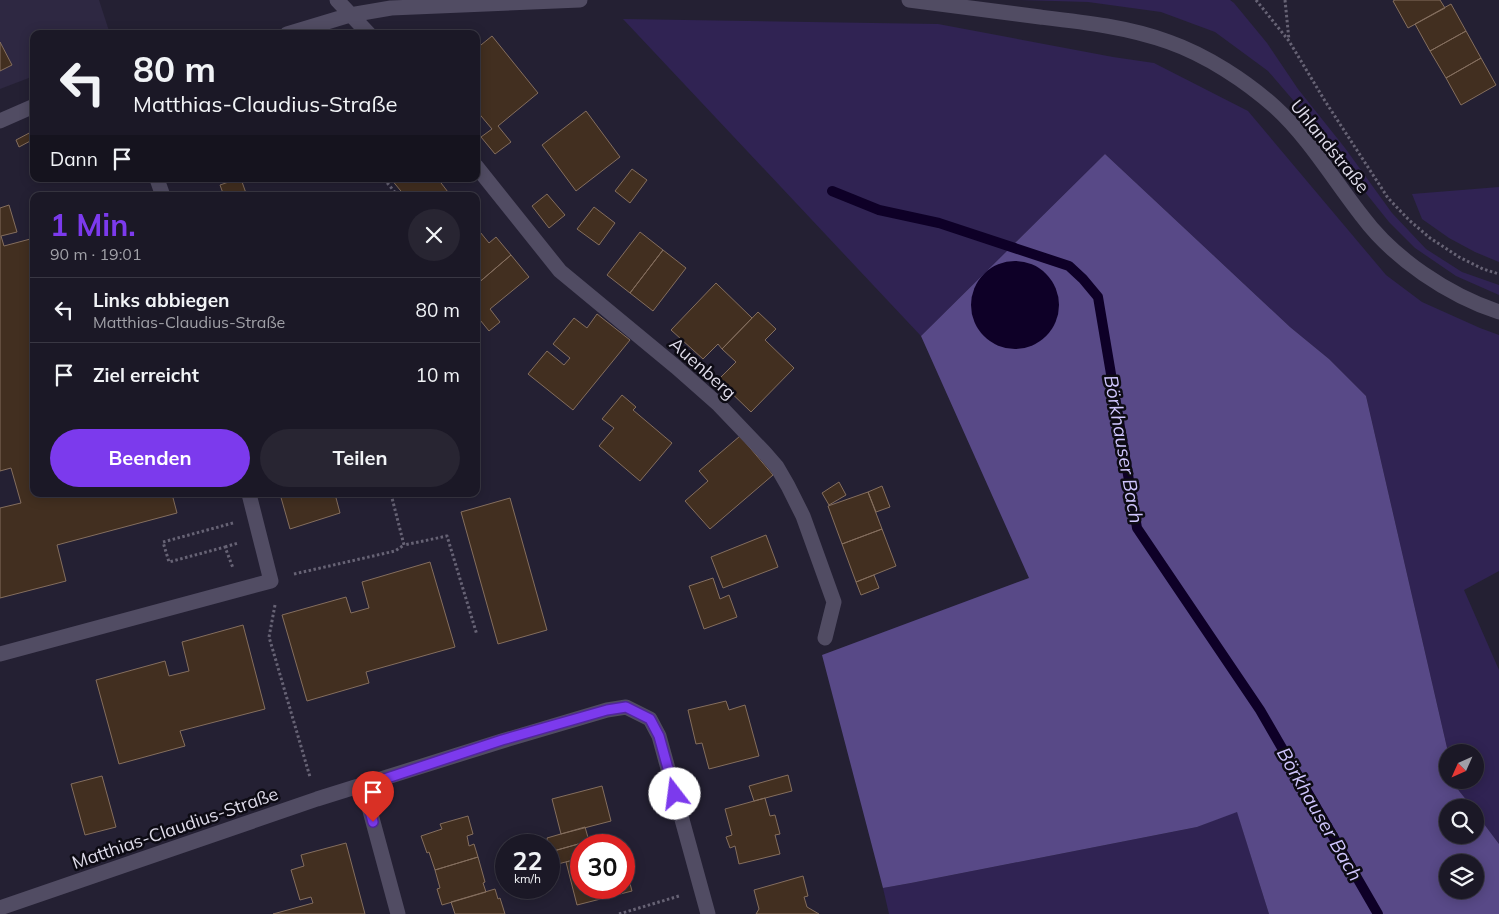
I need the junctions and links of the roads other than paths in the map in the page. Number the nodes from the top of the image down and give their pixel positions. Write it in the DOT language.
graph roads {
  1 [pos="337,0"];
  2 [pos="580,0"];
  3 [pos="909,0"];
  4 [pos="350,15"];
  5 [pos="301,30"];
  6 [pos="365,30"];
  7 [pos="30,108"];
  8 [pos="0,121"];
  9 [pos="480,171"];
  10 [pos="1499,312"];
  11 [pos="250,497"];
  12 [pos="825,638"];
  13 [pos="0,654"];
  14 [pos="363,786"];
  15 [pos="0,908"];
  16 [pos="398,914"];
  17 [pos="708,914"];
  1 -- 4 [label="street"];
  2 -- 4 [label="street"];
  3 -- 10 [label="street, Uhlandstraße"];
  4 -- 5 [label="street"];
  4 -- 6 [label="street"];
  7 -- 8 [label="street"];
  9 -- 12 [label="street, Auenberg"];
  11 -- 13 [label="street"];
  14 -- 15 [label="street, Matthias-Claudius-Straße"];
  14 -- 16 [label="street"];
  14 -- 17 [label="street, Matthias-Claudius-Straße"];
}
